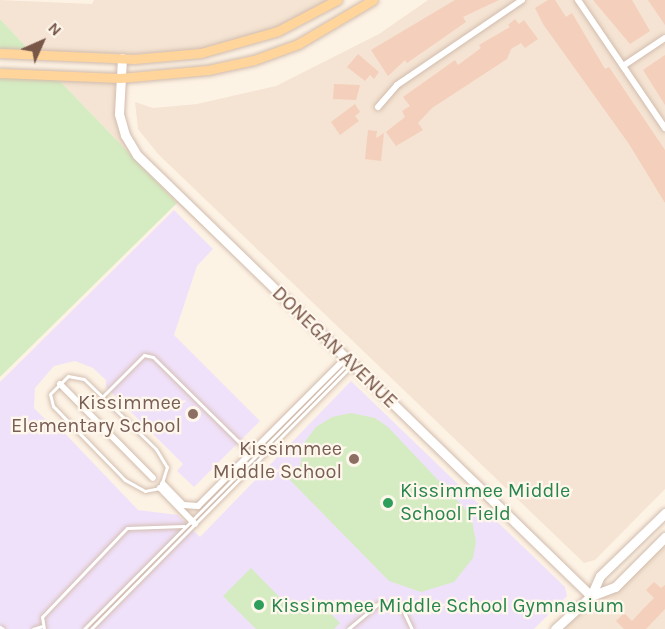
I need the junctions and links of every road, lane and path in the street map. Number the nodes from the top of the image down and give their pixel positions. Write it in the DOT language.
graph roads {
  1 [pos="337,0"];
  2 [pos="373,0"];
  3 [pos="522,0"];
  4 [pos="578,0"];
  5 [pos="665,38"];
  6 [pos="0,53"];
  7 [pos="122,58"];
  8 [pos="622,66"];
  9 [pos="0,73"];
  10 [pos="120,78"];
  11 [pos="378,106"];
  12 [pos="665,128"];
  13 [pos="350,361"];
  14 [pos="60,384"];
  15 [pos="102,396"];
  16 [pos="254,457"];
  17 [pos="153,478"];
  18 [pos="161,486"];
  19 [pos="665,513"];
  20 [pos="193,522"];
  21 [pos="186,526"];
  22 [pos="665,537"];
  23 [pos="591,596"];
  24 [pos="43,628"];
  25 [pos="33,629"];
  26 [pos="84,629"];
  27 [pos="91,629"];
  28 [pos="348,629"];
  29 [pos="411,629"];
  30 [pos="555,629"];
  1 -- 7 [label="main road"];
  2 -- 10 [label="main road"];
  3 -- 11 [label="street"];
  4 -- 8 [label="street"];
  5 -- 8 [label="street"];
  6 -- 7 [label="main road"];
  7 -- 10 [label="street, DONEGAN AVENUE"];
  8 -- 12 [label="street"];
  9 -- 10 [label="main road"];
  10 -- 13 [label="street, DONEGAN AVENUE"];
  13 -- 16 [label="street"];
  13 -- 23 [label="street, DONEGAN AVENUE"];
  14 -- 15 [label="lane"];
  14 -- 17 [label="street"];
  14 -- 18 [label="lane"];
  15 -- 16 [label="lane"];
  15 -- 18 [label="lane"];
  16 -- 18 [label="street"];
  16 -- 20 [label="lane"];
  18 -- 20 [label="street"];
  19 -- 23 [label="street"];
  20 -- 21 [label="lane"];
  20 -- 27 [label="lane"];
  21 -- 24 [label="lane"];
  21 -- 26 [label="lane"];
  22 -- 23 [label="street"];
  23 -- 30 [label="street"];
  24 -- 25 [label="lane"];
  28 -- 29 [label="lane"];
}
